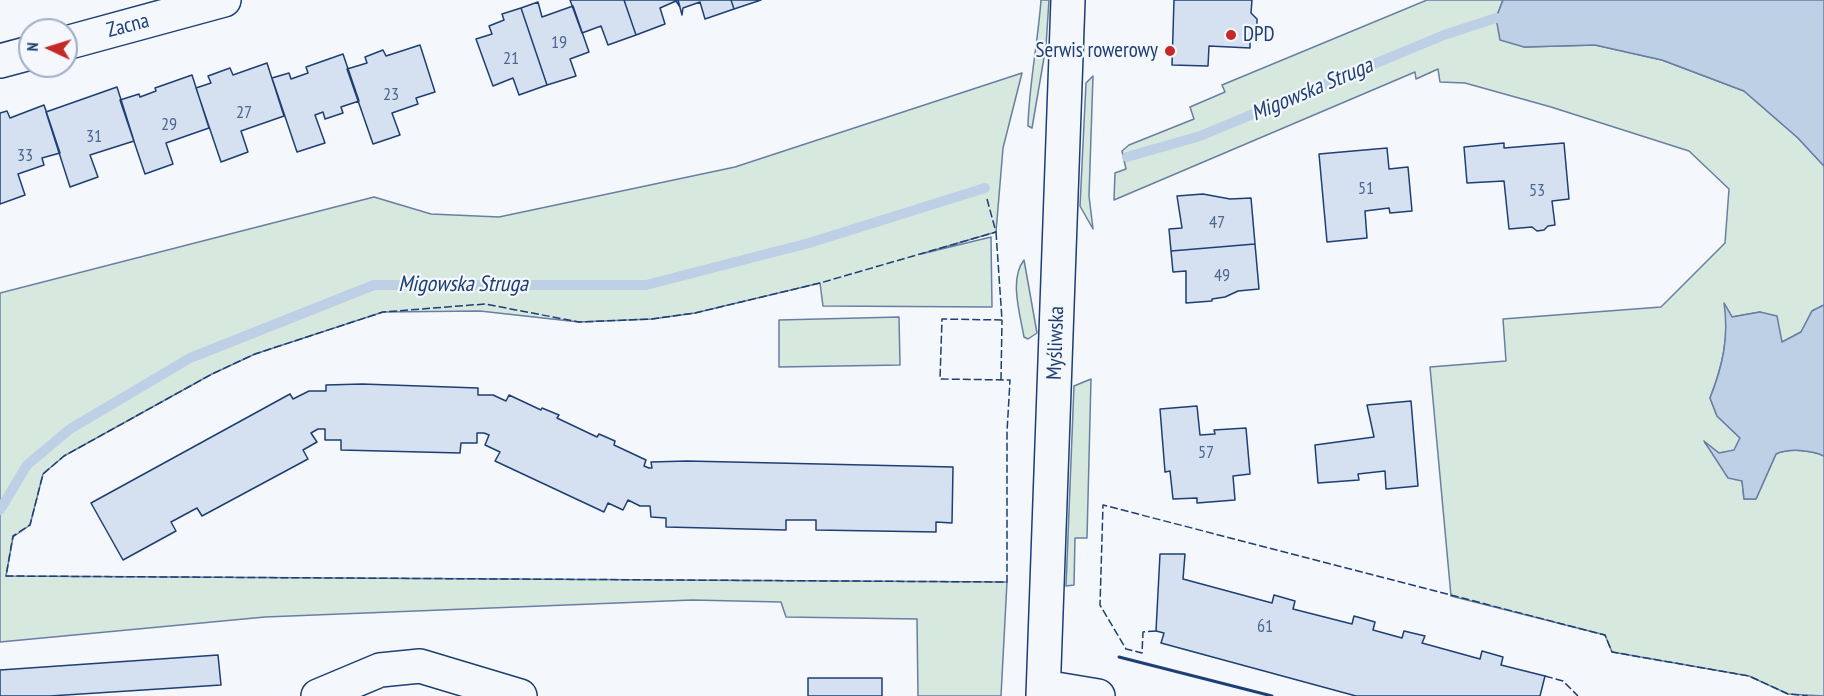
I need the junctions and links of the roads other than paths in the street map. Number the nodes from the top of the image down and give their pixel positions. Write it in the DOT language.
graph roads {
  1 [pos="224,0"];
  2 [pos="1068,0"];
  3 [pos="78,40"];
  4 [pos="18,56"];
  5 [pos="0,61"];
  6 [pos="1044,691"];
  7 [pos="318,696"];
  8 [pos="520,696"];
  9 [pos="1098,696"];
  1 -- 3 [label="street, Zacna"];
  2 -- 6 [label="street, Myśliwska"];
  4 -- 5 [label="street"];
  6 -- 9 [label="street, Myśliwska"];
  7 -- 8 [label="street"];
}
